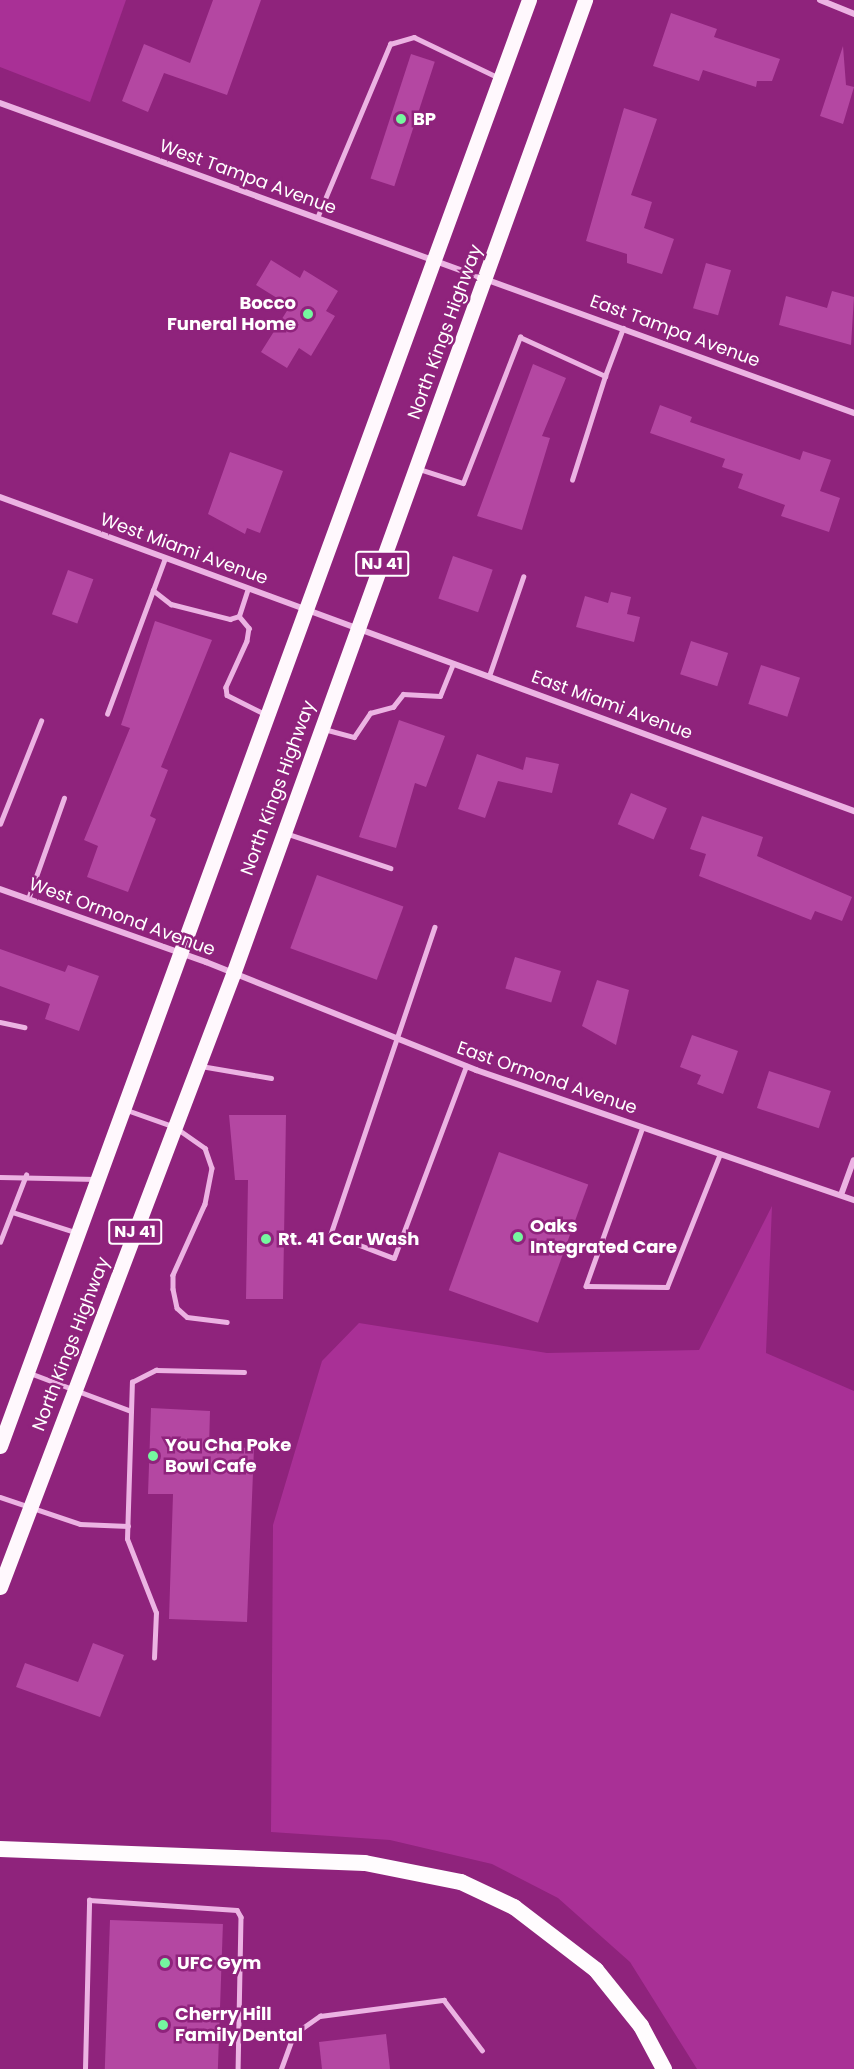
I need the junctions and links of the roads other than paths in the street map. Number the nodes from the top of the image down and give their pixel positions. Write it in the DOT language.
graph roads {
  1 [pos="529,0"];
  2 [pos="585,0"];
  3 [pos="819,0"];
  4 [pos="854,14"];
  5 [pos="500,79"];
  6 [pos="0,103"];
  7 [pos="317,218"];
  8 [pos="434,261"];
  9 [pos="486,279"];
  10 [pos="623,328"];
  11 [pos="605,376"];
  12 [pos="854,413"];
  13 [pos="416,469"];
  14 [pos="572,480"];
  15 [pos="0,497"];
  16 [pos="165,558"];
  17 [pos="523,577"];
  18 [pos="248,588"];
  19 [pos="153,590"];
  20 [pos="306,609"];
  21 [pos="239,616"];
  22 [pos="358,629"];
  23 [pos="453,663"];
  24 [pos="489,676"];
  25 [pos="107,714"];
  26 [pos="268,715"];
  27 [pos="41,721"];
  28 [pos="321,728"];
  29 [pos="64,798"];
  30 [pos="854,811"];
  31 [pos="0,824"];
  32 [pos="282,832"];
  33 [pos="390,868"];
  34 [pos="0,889"];
  35 [pos="28,899"];
  36 [pos="435,927"];
  37 [pos="182,954"];
  38 [pos="233,974"];
  39 [pos="0,1022"];
  40 [pos="24,1027"];
  41 [pos="396,1038"];
  42 [pos="198,1065"];
  43 [pos="466,1066"];
  44 [pos="271,1078"];
  45 [pos="124,1109"];
  46 [pos="175,1127"];
  47 [pos="643,1127"];
  48 [pos="720,1154"];
  49 [pos="854,1160"];
  50 [pos="26,1176"];
  51 [pos="0,1177"];
  52 [pos="98,1179"];
  53 [pos="842,1195"];
  54 [pos="854,1200"];
  55 [pos="12,1212"];
  56 [pos="79,1233"];
  57 [pos="0,1242"];
  58 [pos="227,1323"];
  59 [pos="27,1372"];
  60 [pos="244,1372"];
  61 [pos="74,1390"];
  62 [pos="131,1411"];
  63 [pos="0,1446"];
  64 [pos="0,1497"];
  65 [pos="29,1508"];
  66 [pos="128,1526"];
  67 [pos="0,1587"];
  68 [pos="154,1658"];
  69 [pos="4,1846"];
  70 [pos="482,2050"];
  71 [pos="85,2069"];
  72 [pos="238,2069"];
  73 [pos="281,2069"];
  74 [pos="664,2069"];
  1 -- 5 [label="main road, North Kings Highway / NJ 41"];
  2 -- 9 [label="main road, North Kings Highway / NJ 41"];
  3 -- 4 [label="street"];
  5 -- 7 [label="lane"];
  5 -- 8 [label="main road, North Kings Highway / NJ 41"];
  6 -- 7 [label="street, West Tampa Avenue"];
  7 -- 8 [label="street, West Tampa Avenue"];
  8 -- 9 [label="street, West Tampa Avenue"];
  8 -- 20 [label="main road, North Kings Highway / NJ 41"];
  9 -- 10 [label="street, East Tampa Avenue"];
  9 -- 13 [label="main road, North Kings Highway / NJ 41"];
  10 -- 11 [label="lane"];
  10 -- 12 [label="street, East Tampa Avenue"];
  11 -- 13 [label="lane"];
  11 -- 14 [label="lane"];
  13 -- 22 [label="main road, North Kings Highway / NJ 41"];
  15 -- 16 [label="street, West Miami Avenue"];
  16 -- 18 [label="street, West Miami Avenue"];
  16 -- 19 [label="lane"];
  17 -- 24 [label="lane"];
  18 -- 20 [label="street, West Miami Avenue"];
  18 -- 21 [label="lane"];
  19 -- 21 [label="lane"];
  19 -- 25 [label="lane"];
  20 -- 22 [label="street, West Miami Avenue"];
  20 -- 26 [label="main road, North Kings Highway / NJ 41"];
  21 -- 26 [label="lane"];
  22 -- 23 [label="street, East Miami Avenue"];
  22 -- 28 [label="main road, North Kings Highway / NJ 41"];
  23 -- 24 [label="street, East Miami Avenue"];
  23 -- 28 [label="lane"];
  24 -- 30 [label="street, East Miami Avenue"];
  26 -- 37 [label="main road, North Kings Highway / NJ 41"];
  27 -- 31 [label="lane"];
  28 -- 32 [label="main road, North Kings Highway / NJ 41"];
  29 -- 35 [label="lane"];
  32 -- 33 [label="lane"];
  32 -- 38 [label="main road, North Kings Highway / NJ 41"];
  34 -- 35 [label="street, West Ormond Avenue"];
  35 -- 37 [label="street, West Ormond Avenue"];
  36 -- 41 [label="lane"];
  37 -- 38 [label="street, West Ormond Avenue"];
  37 -- 45 [label="main road, North Kings Highway / NJ 41"];
  38 -- 41 [label="street, East Ormond Avenue"];
  38 -- 42 [label="main road, North Kings Highway / NJ 41"];
  39 -- 40 [label="lane"];
  41 -- 43 [label="street, East Ormond Avenue"];
  41 -- 43 [label="lane"];
  42 -- 44 [label="lane"];
  42 -- 46 [label="main road, North Kings Highway / NJ 41"];
  43 -- 47 [label="street, East Ormond Avenue"];
  45 -- 46 [label="lane"];
  45 -- 52 [label="main road, North Kings Highway / NJ 41"];
  46 -- 58 [label="lane"];
  46 -- 61 [label="main road, North Kings Highway / NJ 41"];
  47 -- 48 [label="street, East Ormond Avenue"];
  47 -- 48 [label="lane"];
  48 -- 53 [label="street, East Ormond Avenue"];
  49 -- 53 [label="street"];
  50 -- 51 [label="lane"];
  50 -- 52 [label="lane"];
  50 -- 55 [label="lane"];
  52 -- 56 [label="main road, North Kings Highway / NJ 41"];
  53 -- 54 [label="street, East Ormond Avenue"];
  55 -- 56 [label="lane"];
  55 -- 57 [label="lane"];
  56 -- 59 [label="main road, North Kings Highway / NJ 41"];
  59 -- 61 [label="lane"];
  59 -- 63 [label="main road, North Kings Highway / NJ 41"];
  60 -- 62 [label="lane"];
  61 -- 62 [label="lane"];
  61 -- 65 [label="main road, North Kings Highway / NJ 41"];
  62 -- 66 [label="lane"];
  64 -- 65 [label="lane"];
  65 -- 66 [label="lane"];
  65 -- 67 [label="main road, North Kings Highway / NJ 41"];
  66 -- 68 [label="lane"];
  69 -- 74 [label="highway"];
  70 -- 73 [label="lane"];
  71 -- 72 [label="lane"];
}
